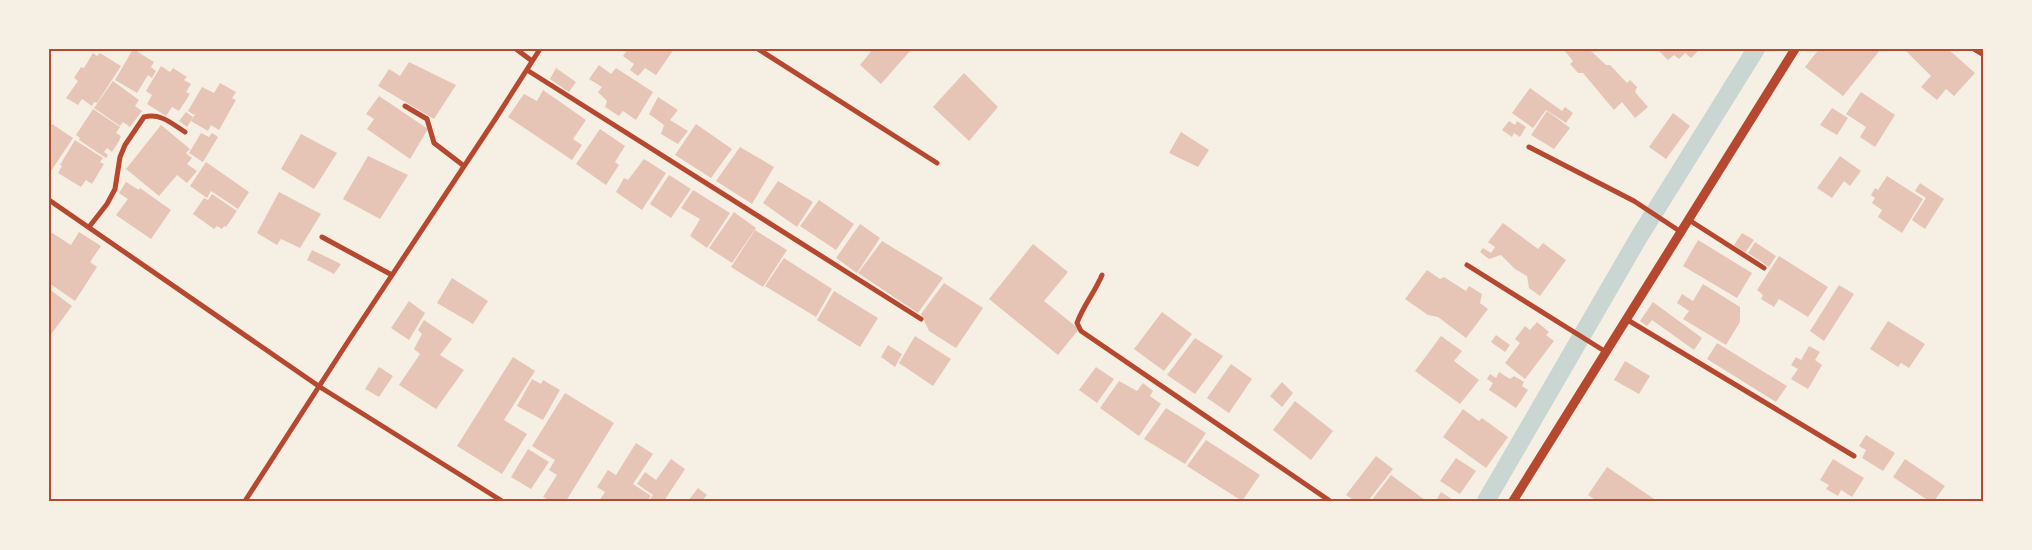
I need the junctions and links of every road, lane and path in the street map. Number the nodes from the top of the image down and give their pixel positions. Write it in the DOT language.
graph roads {
  1 [pos="516,49"];
  2 [pos="540,49"];
  3 [pos="758,49"];
  4 [pos="1795,49"];
  5 [pos="1973,49"];
  6 [pos="1983,55"];
  7 [pos="532,61"];
  8 [pos="527,70"];
  9 [pos="405,106"];
  10 [pos="185,132"];
  11 [pos="1529,147"];
  12 [pos="937,163"];
  13 [pos="464,166"];
  14 [pos="49,200"];
  15 [pos="1689,220"];
  16 [pos="90,228"];
  17 [pos="1681,232"];
  18 [pos="322,237"];
  19 [pos="1468,265"];
  20 [pos="1764,268"];
  21 [pos="392,275"];
  22 [pos="1102,275"];
  23 [pos="921,319"];
  24 [pos="1626,319"];
  25 [pos="1606,352"];
  26 [pos="320,387"];
  27 [pos="1854,456"];
  28 [pos="246,501"];
  29 [pos="502,501"];
  30 [pos="1330,501"];
  31 [pos="1512,501"];
  1 -- 7 [label="street"];
  2 -- 7 [label="street"];
  3 -- 12 [label="street"];
  4 -- 15 [label="street"];
  5 -- 6 [label="lane"];
  7 -- 8 [label="street"];
  8 -- 13 [label="street"];
  8 -- 23 [label="street"];
  9 -- 13 [label="street"];
  10 -- 16 [label="street"];
  11 -- 17 [label="street"];
  13 -- 21 [label="street"];
  14 -- 16 [label="street"];
  15 -- 17 [label="street"];
  15 -- 20 [label="street"];
  16 -- 26 [label="street"];
  17 -- 24 [label="street"];
  18 -- 21 [label="street"];
  19 -- 25 [label="street"];
  21 -- 26 [label="street"];
  22 -- 30 [label="street"];
  24 -- 25 [label="street"];
  24 -- 27 [label="street"];
  25 -- 31 [label="street"];
  26 -- 28 [label="street"];
  26 -- 29 [label="street"];
}
